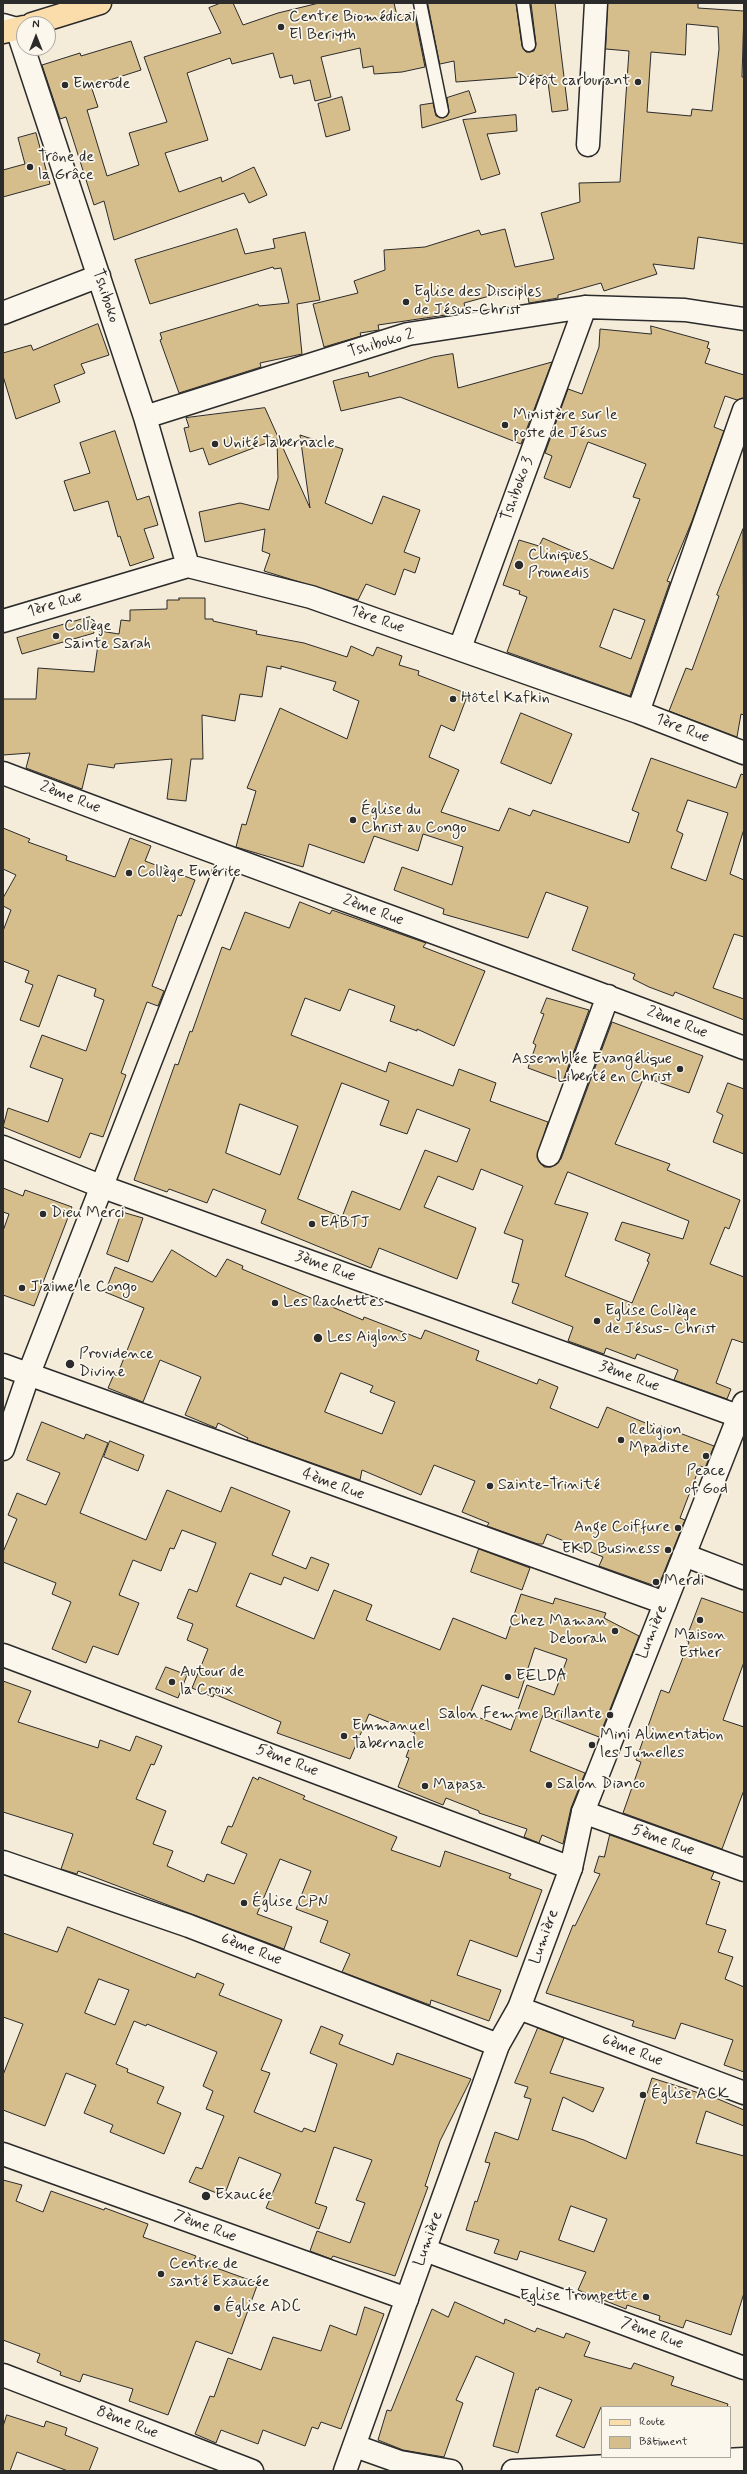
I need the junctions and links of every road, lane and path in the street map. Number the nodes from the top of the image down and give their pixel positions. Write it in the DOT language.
graph roads {
  1 [pos="100,3"];
  2 [pos="420,3"];
  3 [pos="523,3"];
  4 [pos="596,3"];
  5 [pos="54,16"];
  6 [pos="529,45"];
  7 [pos="26,56"];
  8 [pos="442,111"];
  9 [pos="588,145"];
  10 [pos="99,276"];
  11 [pos="585,307"];
  12 [pos="3,313"];
  13 [pos="744,319"];
  14 [pos="744,410"];
  15 [pos="145,418"];
  16 [pos="188,566"];
  17 [pos="3,621"];
  18 [pos="460,648"];
  19 [pos="638,712"];
  20 [pos="744,753"];
  21 [pos="3,773"];
  22 [pos="229,859"];
  23 [pos="608,996"];
  24 [pos="744,1048"];
  25 [pos="3,1147"];
  26 [pos="549,1155"];
  27 [pos="103,1187"];
  28 [pos="3,1365"];
  29 [pos="28,1376"];
  30 [pos="741,1409"];
  31 [pos="3,1450"];
  32 [pos="684,1555"];
  33 [pos="744,1578"];
  34 [pos="665,1603"];
  35 [pos="3,1655"];
  36 [pos="583,1812"];
  37 [pos="3,1862"];
  38 [pos="571,1868"];
  39 [pos="744,1870"];
  40 [pos="519,2008"];
  41 [pos="498,2045"];
  42 [pos="744,2093"];
  43 [pos="3,2154"];
  44 [pos="425,2250"];
  45 [pos="407,2299"];
  46 [pos="744,2368"];
  47 [pos="3,2375"];
  48 [pos="355,2446"];
  49 [pos="740,2463"];
  50 [pos="252,2471"];
  51 [pos="345,2471"];
  52 [pos="451,2471"];
  53 [pos="512,2471"];
  54 [pos="540,2471"];
  1 -- 5 [label="main road"];
  2 -- 8 [label="lane"];
  3 -- 6 [label="lane"];
  4 -- 9 [label="street"];
  7 -- 10 [label="street, Tshiboko"];
  10 -- 12 [label="street"];
  10 -- 15 [label="street, Tshiboko"];
  11 -- 13 [label="street, Tshiboko 2"];
  11 -- 15 [label="street, Tshiboko 2"];
  11 -- 18 [label="street, Tshiboko 3"];
  14 -- 19 [label="street"];
  15 -- 16 [label="street, Tshiboko"];
  16 -- 17 [label="street, 1ère Rue"];
  16 -- 18 [label="street, 1ère Rue"];
  18 -- 19 [label="street, 1ère Rue"];
  19 -- 20 [label="street, 1ère Rue"];
  21 -- 22 [label="street, 2ème Rue"];
  22 -- 23 [label="street, 2ème Rue"];
  22 -- 27 [label="street"];
  23 -- 24 [label="street, 2ème Rue"];
  23 -- 26 [label="street"];
  25 -- 27 [label="street, 3ème Rue"];
  27 -- 29 [label="street"];
  27 -- 30 [label="street, 3ème Rue"];
  28 -- 29 [label="street, 4ème Rue"];
  29 -- 31 [label="street"];
  29 -- 34 [label="street, 4ème Rue"];
  30 -- 32 [label="street, Lumière"];
  32 -- 33 [label="street"];
  32 -- 34 [label="street, Lumière"];
  34 -- 36 [label="street, Lumière"];
  35 -- 38 [label="street, 5ème Rue"];
  36 -- 38 [label="street, Lumière"];
  36 -- 39 [label="street, 5ème Rue"];
  37 -- 41 [label="street, 6ème Rue"];
  38 -- 40 [label="street, Lumière"];
  40 -- 41 [label="street, Lumière"];
  40 -- 42 [label="street, 6ème Rue"];
  41 -- 44 [label="street, Lumière"];
  43 -- 45 [label="street, 7ème Rue"];
  44 -- 45 [label="street, Lumière"];
  44 -- 46 [label="street, 7ème Rue"];
  45 -- 48 [label="street, Lumière"];
  47 -- 50 [label="street, 8ème Rue"];
  48 -- 51 [label="street, Lumière"];
  48 -- 52 [label="street"];
  49 -- 54 [label="street"];
  53 -- 54 [label="street"];
}
